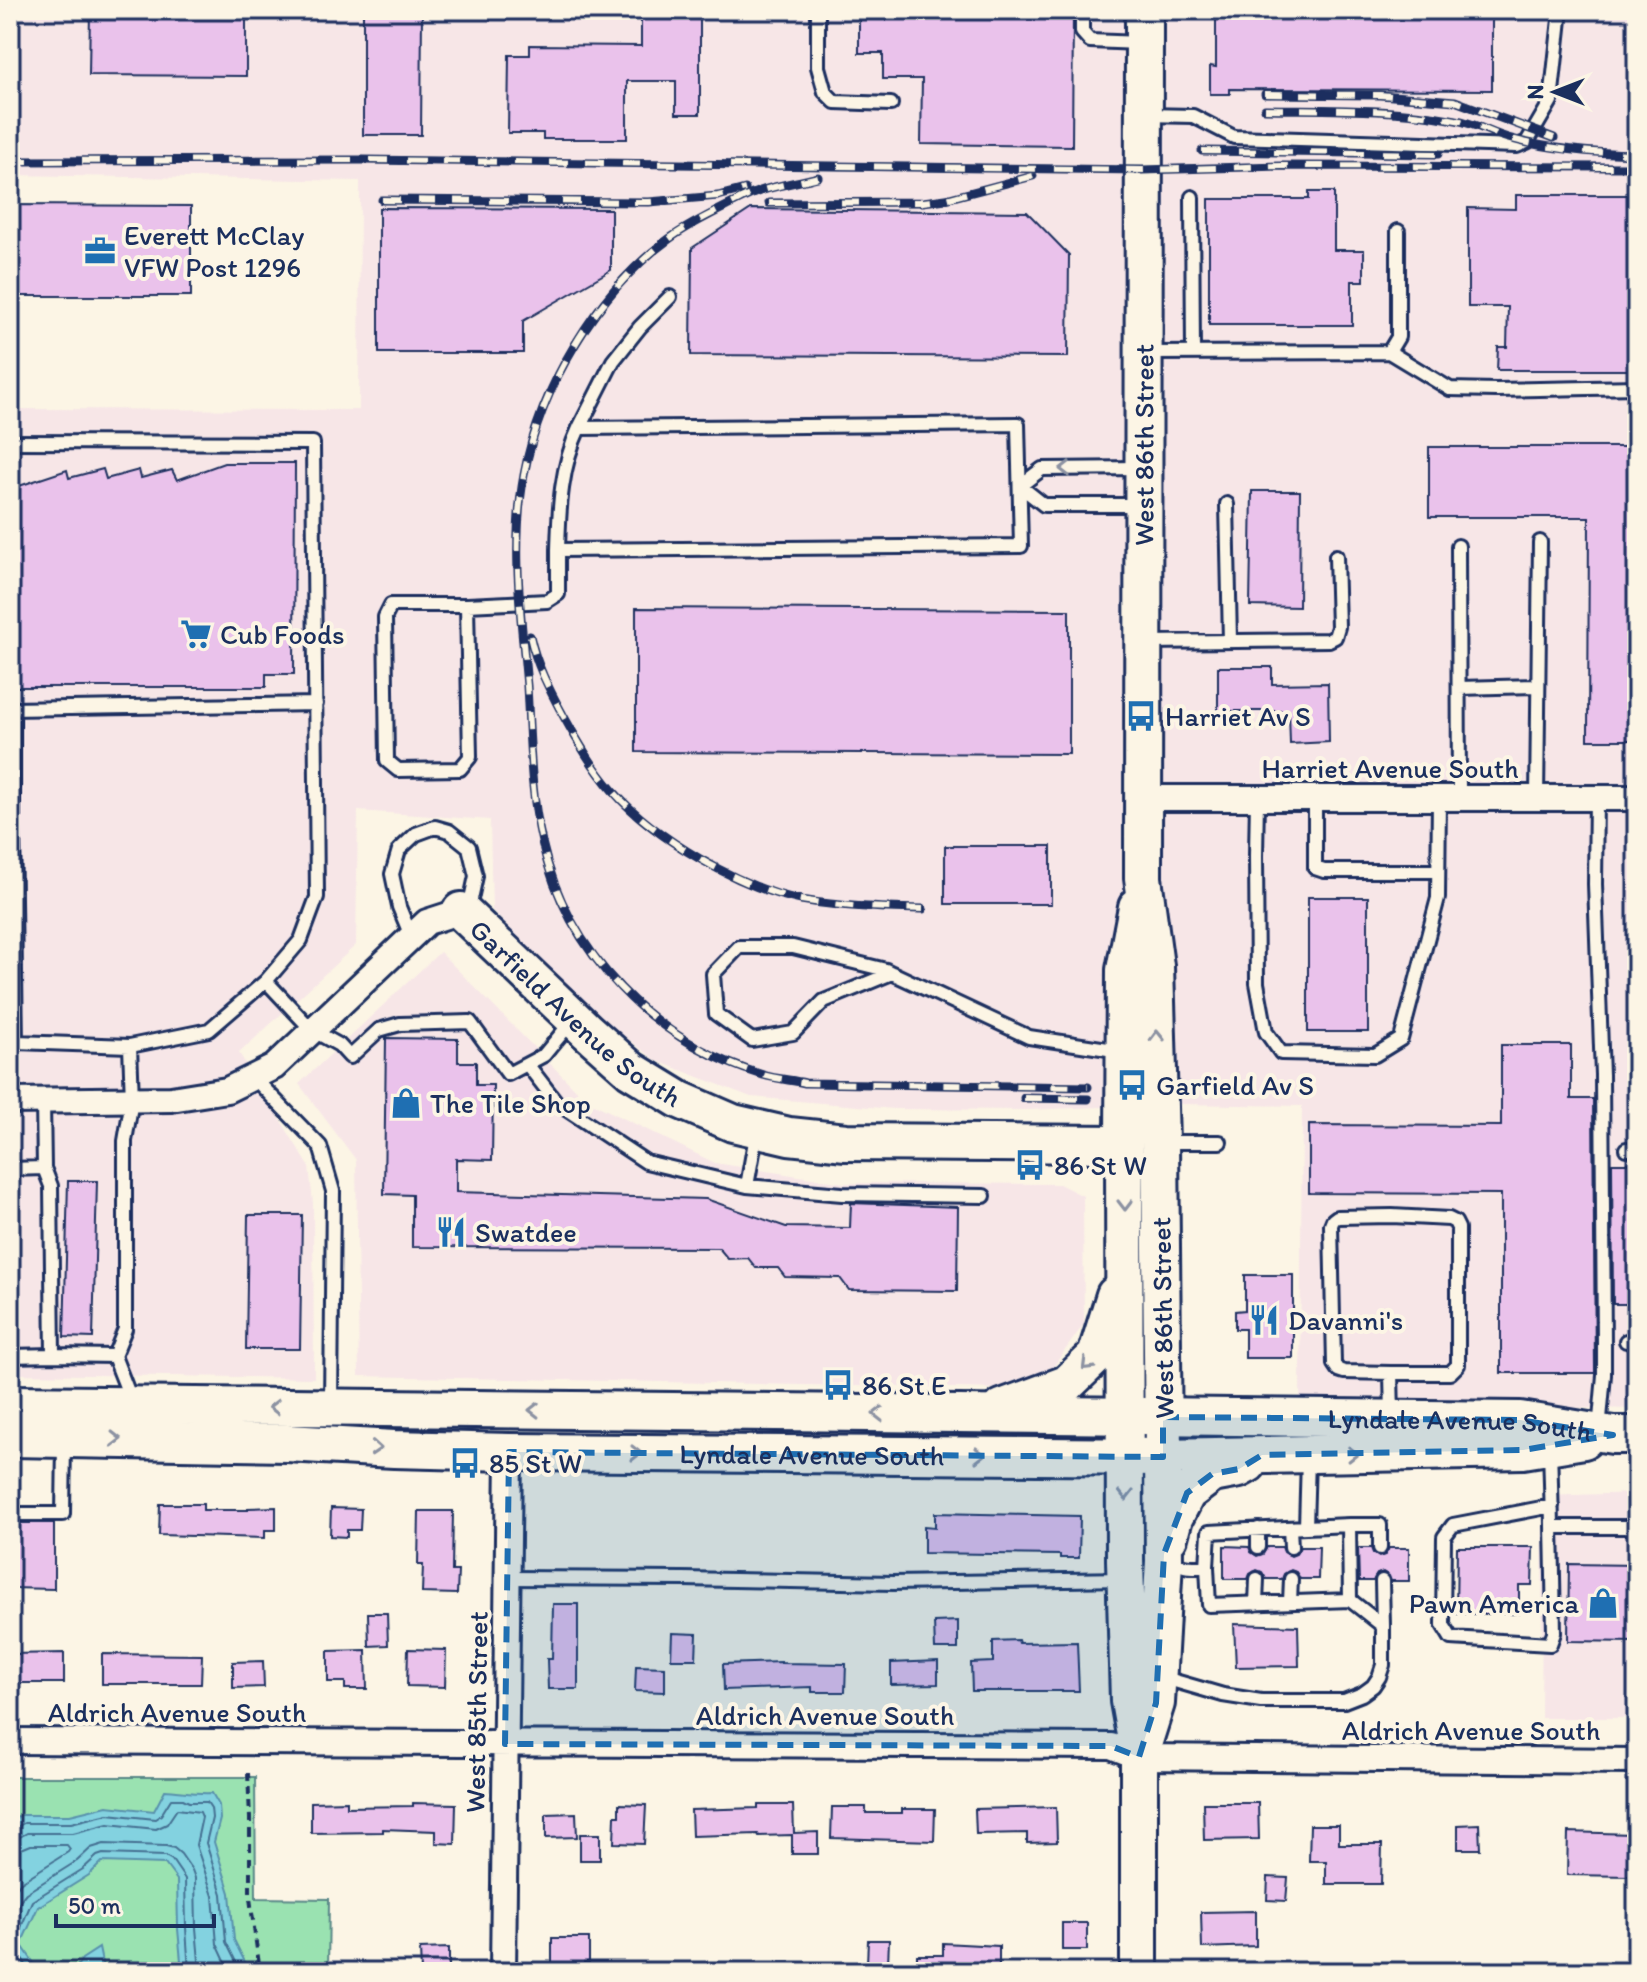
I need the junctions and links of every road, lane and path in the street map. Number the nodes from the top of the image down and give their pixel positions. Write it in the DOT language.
graph roads {
  1 [pos="818,10"];
  2 [pos="1082,10"];
  3 [pos="1561,10"];
  4 [pos="1144,26"];
  5 [pos="891,104"];
  6 [pos="1143,114"];
  7 [pos="1192,197"];
  8 [pos="1398,231"];
  9 [pos="670,297"];
  10 [pos="1389,352"];
  11 [pos="1143,353"];
  12 [pos="1193,353"];
  13 [pos="1637,387"];
  14 [pos="579,428"];
  15 [pos="10,442"];
  16 [pos="1143,468"];
  17 [pos="1020,486"];
  18 [pos="1227,504"];
  19 [pos="1143,505"];
  20 [pos="1540,542"];
  21 [pos="1458,546"];
  22 [pos="558,550"];
  23 [pos="1336,556"];
  24 [pos="467,605"];
  25 [pos="1230,641"];
  26 [pos="1143,642"];
  27 [pos="1538,686"];
  28 [pos="1459,688"];
  29 [pos="316,704"];
  30 [pos="11,709"];
  31 [pos="1144,798"];
  32 [pos="1257,798"];
  33 [pos="1315,798"];
  34 [pos="1449,798"];
  35 [pos="1537,798"];
  36 [pos="1596,798"];
  37 [pos="1637,798"];
  38 [pos="12,828"];
  39 [pos="1438,871"];
  40 [pos="1143,878"];
  41 [pos="464,914"];
  42 [pos="411,936"];
  43 [pos="892,973"];
  44 [pos="266,981"];
  45 [pos="574,1019"];
  46 [pos="312,1030"];
  47 [pos="130,1046"];
  48 [pos="1125,1051"];
  49 [pos="527,1064"];
  50 [pos="253,1077"];
  51 [pos="132,1100"];
  52 [pos="10,1101"];
  53 [pos="43,1101"];
  54 [pos="757,1129"];
  55 [pos="1160,1142"];
  56 [pos="1220,1142"];
  57 [pos="1124,1144"];
  58 [pos="44,1168"];
  59 [pos="10,1169"];
  60 [pos="747,1186"];
  61 [pos="984,1196"];
  62 [pos="1125,1267"];
  63 [pos="53,1355"];
  64 [pos="10,1356"];
  65 [pos="114,1356"];
  66 [pos="1391,1373"];
  67 [pos="10,1404"];
  68 [pos="133,1405"];
  69 [pos="331,1407"];
  70 [pos="984,1415"];
  71 [pos="1126,1417"];
  72 [pos="1163,1417"];
  73 [pos="1393,1419"];
  74 [pos="1612,1435"];
  75 [pos="10,1438"];
  76 [pos="64,1438"];
  77 [pos="1550,1445"];
  78 [pos="509,1452"];
  79 [pos="1262,1455"];
  80 [pos="1308,1455"];
  81 [pos="1126,1456"];
  82 [pos="1163,1457"];
  83 [pos="1552,1506"];
  84 [pos="10,1514"];
  85 [pos="1349,1525"];
  86 [pos="1306,1527"];
  87 [pos="1552,1527"];
  88 [pos="1637,1527"];
  89 [pos="1290,1528"];
  90 [pos="1258,1529"];
  91 [pos="1258,1547"];
  92 [pos="1291,1547"];
  93 [pos="1380,1548"];
  94 [pos="1164,1554"];
  95 [pos="1207,1567"];
  96 [pos="507,1578"];
  97 [pos="1126,1578"];
  98 [pos="1257,1579"];
  99 [pos="1291,1579"];
  100 [pos="1382,1581"];
  101 [pos="1350,1600"];
  102 [pos="1290,1602"];
  103 [pos="1256,1604"];
  104 [pos="1383,1626"];
  105 [pos="1158,1676"];
  106 [pos="10,1741"];
  107 [pos="505,1744"];
  108 [pos="1139,1757"];
  109 [pos="1637,1761"];
  110 [pos="248,1773"];
  111 [pos="260,1972"];
  112 [pos="503,1972"];
  113 [pos="1139,1972"];
  1 -- 5 [label="lane"];
  2 -- 4 [label="lane"];
  3 -- 6 [label="lane"];
  4 -- 6 [label="street, West 86th Street"];
  6 -- 11 [label="street, West 86th Street"];
  7 -- 12 [label="lane"];
  8 -- 10 [label="lane"];
  9 -- 14 [label="lane"];
  10 -- 12 [label="lane"];
  10 -- 13 [label="lane"];
  11 -- 12 [label="lane"];
  11 -- 16 [label="street, West 86th Street"];
  14 -- 17 [label="lane"];
  14 -- 22 [label="lane"];
  15 -- 29 [label="lane"];
  16 -- 17 [label="lane, one-way"];
  16 -- 19 [label="street, West 86th Street"];
  17 -- 19 [label="lane"];
  17 -- 22 [label="lane"];
  18 -- 25 [label="lane"];
  19 -- 26 [label="street, West 86th Street"];
  20 -- 27 [label="lane"];
  21 -- 28 [label="lane"];
  22 -- 24 [label="lane"];
  23 -- 25 [label="lane"];
  24 -- 24 [label="lane"];
  25 -- 26 [label="lane"];
  26 -- 31 [label="street, West 86th Street"];
  27 -- 28 [label="lane"];
  27 -- 35 [label="lane"];
  28 -- 34 [label="lane"];
  29 -- 30 [label="lane"];
  29 -- 44 [label="lane"];
  30 -- 38 [label="lane"];
  31 -- 32 [label="street, Harriet Avenue South"];
  31 -- 40 [label="street, West 86th Street"];
  32 -- 33 [label="street, Harriet Avenue South"];
  32 -- 39 [label="lane"];
  33 -- 34 [label="street, Harriet Avenue South"];
  33 -- 39 [label="lane"];
  34 -- 35 [label="street, Harriet Avenue South"];
  34 -- 39 [label="lane"];
  35 -- 36 [label="street, Harriet Avenue South"];
  36 -- 37 [label="street, Harriet Avenue South"];
  36 -- 74 [label="lane"];
  38 -- 47 [label="lane"];
  40 -- 48 [label="street, West 86th Street"];
  55 -- 40 [label="street, West 86th Street, one-way"];
  41 -- 42 [label="street, Garfield Avenue South"];
  41 -- 42 [label="lane"];
  41 -- 45 [label="street, Garfield Avenue South"];
  42 -- 46 [label="street, Garfield Avenue South"];
  43 -- 43 [label="lane"];
  43 -- 48 [label="lane"];
  44 -- 46 [label="lane"];
  44 -- 47 [label="lane"];
  45 -- 49 [label="lane"];
  45 -- 54 [label="street, Garfield Avenue South"];
  46 -- 49 [label="lane"];
  46 -- 50 [label="street, Garfield Avenue South"];
  47 -- 51 [label="lane"];
  48 -- 57 [label="street, West 86th Street"];
  49 -- 60 [label="lane"];
  50 -- 51 [label="street, Garfield Avenue South"];
  50 -- 69 [label="lane"];
  51 -- 53 [label="street, Garfield Avenue South"];
  51 -- 65 [label="lane"];
  52 -- 53 [label="street, Garfield Avenue South"];
  53 -- 58 [label="lane"];
  54 -- 57 [label="street, Garfield Avenue South"];
  54 -- 60 [label="lane"];
  55 -- 56 [label="lane"];
  55 -- 57 [label="street, Garfield Avenue South"];
  55 -- 72 [label="street, West 86th Street"];
  57 -- 62 [label="street, West 86th Street, one-way"];
  58 -- 59 [label="lane"];
  58 -- 63 [label="lane"];
  60 -- 61 [label="lane"];
  62 -- 70 [label="street, one-way"];
  62 -- 71 [label="street, West 86th Street"];
  63 -- 64 [label="lane"];
  63 -- 65 [label="lane"];
  65 -- 68 [label="lane"];
  66 -- 66 [label="lane"];
  66 -- 73 [label="lane"];
  67 -- 68 [label="street, Lyndale Avenue South"];
  69 -- 68 [label="street, Lyndale Avenue South, one-way"];
  70 -- 69 [label="street, Lyndale Avenue South, one-way"];
  70 -- 71 [label="street, Lyndale Avenue South"];
  71 -- 72 [label="street, Lyndale Avenue South"];
  71 -- 81 [label="street, West 86th Street"];
  72 -- 73 [label="street, Lyndale Avenue South"];
  72 -- 82 [label="street, West 86th Street"];
  73 -- 74 [label="street, Lyndale Avenue South"];
  74 -- 77 [label="street, Lyndale Avenue South"];
  75 -- 76 [label="street, Lyndale Avenue South"];
  76 -- 78 [label="street, Lyndale Avenue South, one-way"];
  76 -- 84 [label="lane"];
  80 -- 77 [label="street, Lyndale Avenue South, one-way"];
  77 -- 83 [label="lane"];
  78 -- 81 [label="street, Lyndale Avenue South, one-way"];
  78 -- 96 [label="street, West 85th Street"];
  79 -- 80 [label="street, Lyndale Avenue South"];
  79 -- 82 [label="street, Lyndale Avenue South"];
  79 -- 94 [label="street"];
  80 -- 86 [label="lane"];
  81 -- 82 [label="street, Lyndale Avenue South"];
  81 -- 97 [label="street, West 86th Street, one-way"];
  82 -- 94 [label="street, West 86th Street"];
  83 -- 87 [label="lane"];
  83 -- 87 [label="lane"];
  85 -- 86 [label="lane"];
  85 -- 93 [label="lane"];
  85 -- 101 [label="lane"];
  86 -- 89 [label="lane"];
  87 -- 88 [label="lane"];
  89 -- 90 [label="lane"];
  89 -- 92 [label="lane"];
  90 -- 91 [label="lane"];
  90 -- 95 [label="lane"];
  94 -- 95 [label="lane"];
  94 -- 105 [label="street, West 86th Street"];
  95 -- 103 [label="lane"];
  96 -- 97 [label="lane"];
  96 -- 107 [label="street, West 85th Street"];
  97 -- 108 [label="street, West 86th Street"];
  98 -- 103 [label="lane"];
  99 -- 102 [label="lane"];
  100 -- 104 [label="lane"];
  101 -- 102 [label="lane"];
  101 -- 104 [label="lane"];
  102 -- 103 [label="lane"];
  104 -- 105 [label="lane"];
  105 -- 108 [label="street, West 86th Street"];
  106 -- 107 [label="street, Aldrich Avenue South"];
  107 -- 108 [label="street, Aldrich Avenue South"];
  107 -- 112 [label="street, West 85th Street"];
  108 -- 109 [label="street, Aldrich Avenue South"];
  108 -- 113 [label="street, West 86th Street"];
  110 -- 111 [label="path"];
}
